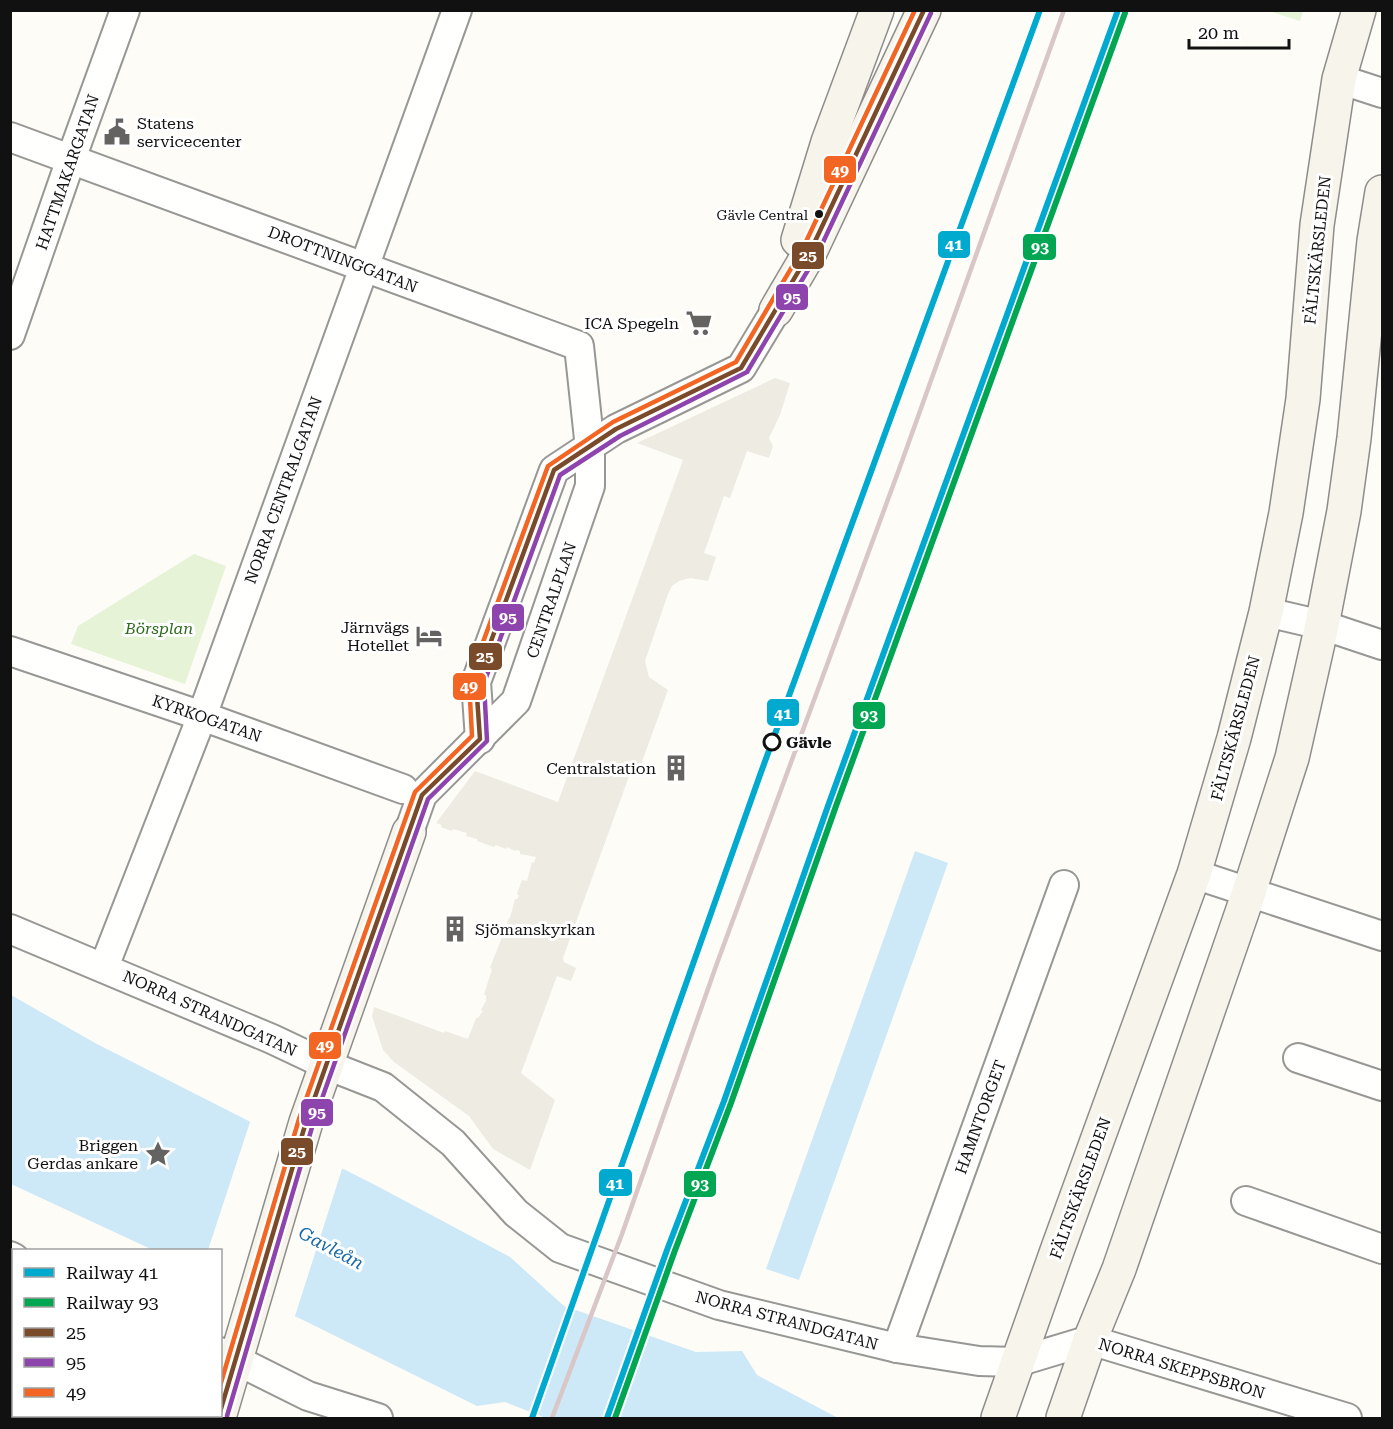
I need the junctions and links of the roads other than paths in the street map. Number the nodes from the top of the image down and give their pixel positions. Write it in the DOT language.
graph roads {
  1 [pos="125,10"];
  2 [pos="457,10"];
  3 [pos="877,10"];
  4 [pos="924,10"];
  5 [pos="1359,10"];
  6 [pos="1339,79"];
  7 [pos="1383,93"];
  8 [pos="10,137"];
  9 [pos="71,159"];
  10 [pos="1383,192"];
  11 [pos="364,268"];
  12 [pos="776,310"];
  13 [pos="10,335"];
  14 [pos="590,447"];
  15 [pos="1266,612"];
  16 [pos="1322,625"];
  17 [pos="1383,645"];
  18 [pos="10,651"];
  19 [pos="202,716"];
  20 [pos="480,739"];
  21 [pos="413,792"];
  22 [pos="409,832"];
  23 [pos="1194,874"];
  24 [pos="1064,885"];
  25 [pos="1249,892"];
  26 [pos="10,929"];
  27 [pos="1383,936"];
  28 [pos="104,967"];
  29 [pos="1298,1058"];
  30 [pos="327,1065"];
  31 [pos="1383,1086"];
  32 [pos="1246,1202"];
  33 [pos="1383,1249"];
  34 [pos="1090,1340"];
  35 [pos="897,1348"];
  36 [pos="228,1355"];
  37 [pos="1017,1362"];
  38 [pos="222,1401"];
  39 [pos="378,1419"];
  40 [pos="998,1419"];
  41 [pos="1063,1419"];
  42 [pos="1347,1419"];
  1 -- 9 [label="street, HATTMAKARGATAN"];
  2 -- 11 [label="street, NORRA CENTRALGATAN"];
  3 -- 12 [label="main road"];
  4 -- 12 [label="main road"];
  5 -- 6 [label="main road, FÄLTSKÄRSLEDEN"];
  6 -- 7 [label="street"];
  6 -- 15 [label="main road, FÄLTSKÄRSLEDEN"];
  8 -- 9 [label="street, DROTTNINGGATAN"];
  9 -- 11 [label="street, DROTTNINGGATAN"];
  9 -- 13 [label="street, HATTMAKARGATAN"];
  10 -- 16 [label="main road"];
  11 -- 14 [label="street, DROTTNINGGATAN"];
  11 -- 19 [label="street, NORRA CENTRALGATAN"];
  12 -- 14 [label="street"];
  14 -- 20 [label="street, CENTRALPLAN"];
  14 -- 20 [label="street"];
  15 -- 16 [label="street"];
  15 -- 23 [label="main road, FÄLTSKÄRSLEDEN"];
  16 -- 17 [label="street"];
  16 -- 25 [label="main road"];
  18 -- 19 [label="street, KYRKOGATAN"];
  19 -- 21 [label="street, KYRKOGATAN"];
  19 -- 28 [label="street, NORRA CENTRALGATAN"];
  20 -- 21 [label="street, CENTRALPLAN"];
  21 -- 22 [label="street"];
  22 -- 30 [label="main road"];
  23 -- 25 [label="street"];
  23 -- 37 [label="main road, FÄLTSKÄRSLEDEN"];
  24 -- 35 [label="street, HAMNTORGET"];
  25 -- 27 [label="street"];
  25 -- 34 [label="main road"];
  26 -- 28 [label="street, NORRA STRANDGATAN"];
  28 -- 30 [label="street, NORRA STRANDGATAN"];
  29 -- 31 [label="street"];
  30 -- 35 [label="street, NORRA STRANDGATAN"];
  30 -- 36 [label="main road"];
  32 -- 33 [label="street"];
  34 -- 37 [label="street, NORRA SKEPPSBRON"];
  34 -- 41 [label="main road"];
  34 -- 42 [label="street, NORRA SKEPPSBRON"];
  35 -- 37 [label="street, NORRA STRANDGATAN"];
  36 -- 38 [label="main road"];
  36 -- 39 [label="street"];
  37 -- 40 [label="main road, FÄLTSKÄRSLEDEN"];
}
